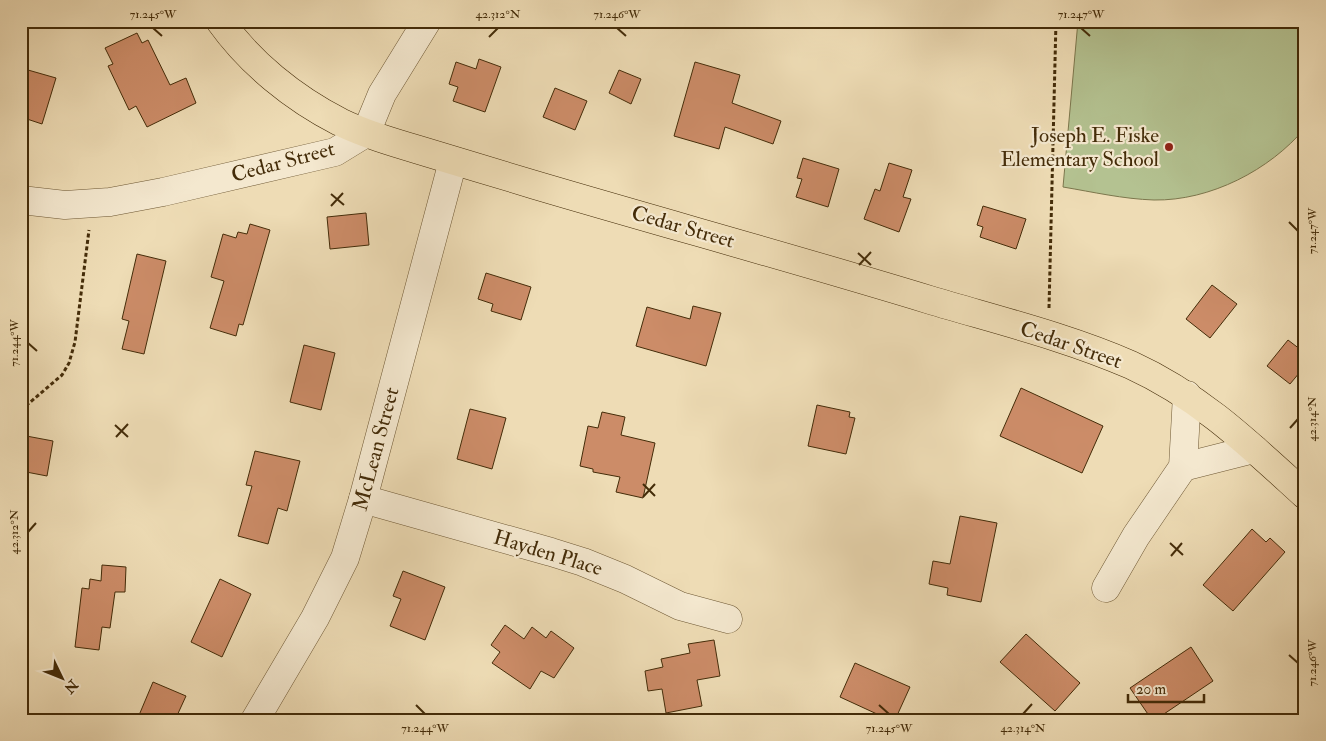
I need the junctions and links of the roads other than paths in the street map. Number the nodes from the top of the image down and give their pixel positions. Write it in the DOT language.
graph roads {
  1 [pos="220,21"];
  2 [pos="427,21"];
  3 [pos="366,133"];
  4 [pos="454,161"];
  5 [pos="21,200"];
  6 [pos="1187,395"];
  7 [pos="1254,448"];
  8 [pos="1183,467"];
  9 [pos="1305,495"];
  10 [pos="363,499"];
  11 [pos="1106,588"];
  12 [pos="728,619"];
  13 [pos="256,720"];
  1 -- 3 [label="main road"];
  2 -- 3 [label="street"];
  3 -- 4 [label="main road, Cedar Street"];
  3 -- 5 [label="street, Cedar Street"];
  4 -- 6 [label="main road, Cedar Street"];
  4 -- 10 [label="street, McLean Street"];
  6 -- 7 [label="main road, Cedar Street"];
  6 -- 8 [label="street"];
  7 -- 8 [label="street"];
  7 -- 9 [label="main road, Cedar Street"];
  8 -- 11 [label="street"];
  10 -- 12 [label="street, Hayden Place"];
  10 -- 13 [label="street, McLean Street"];
}
